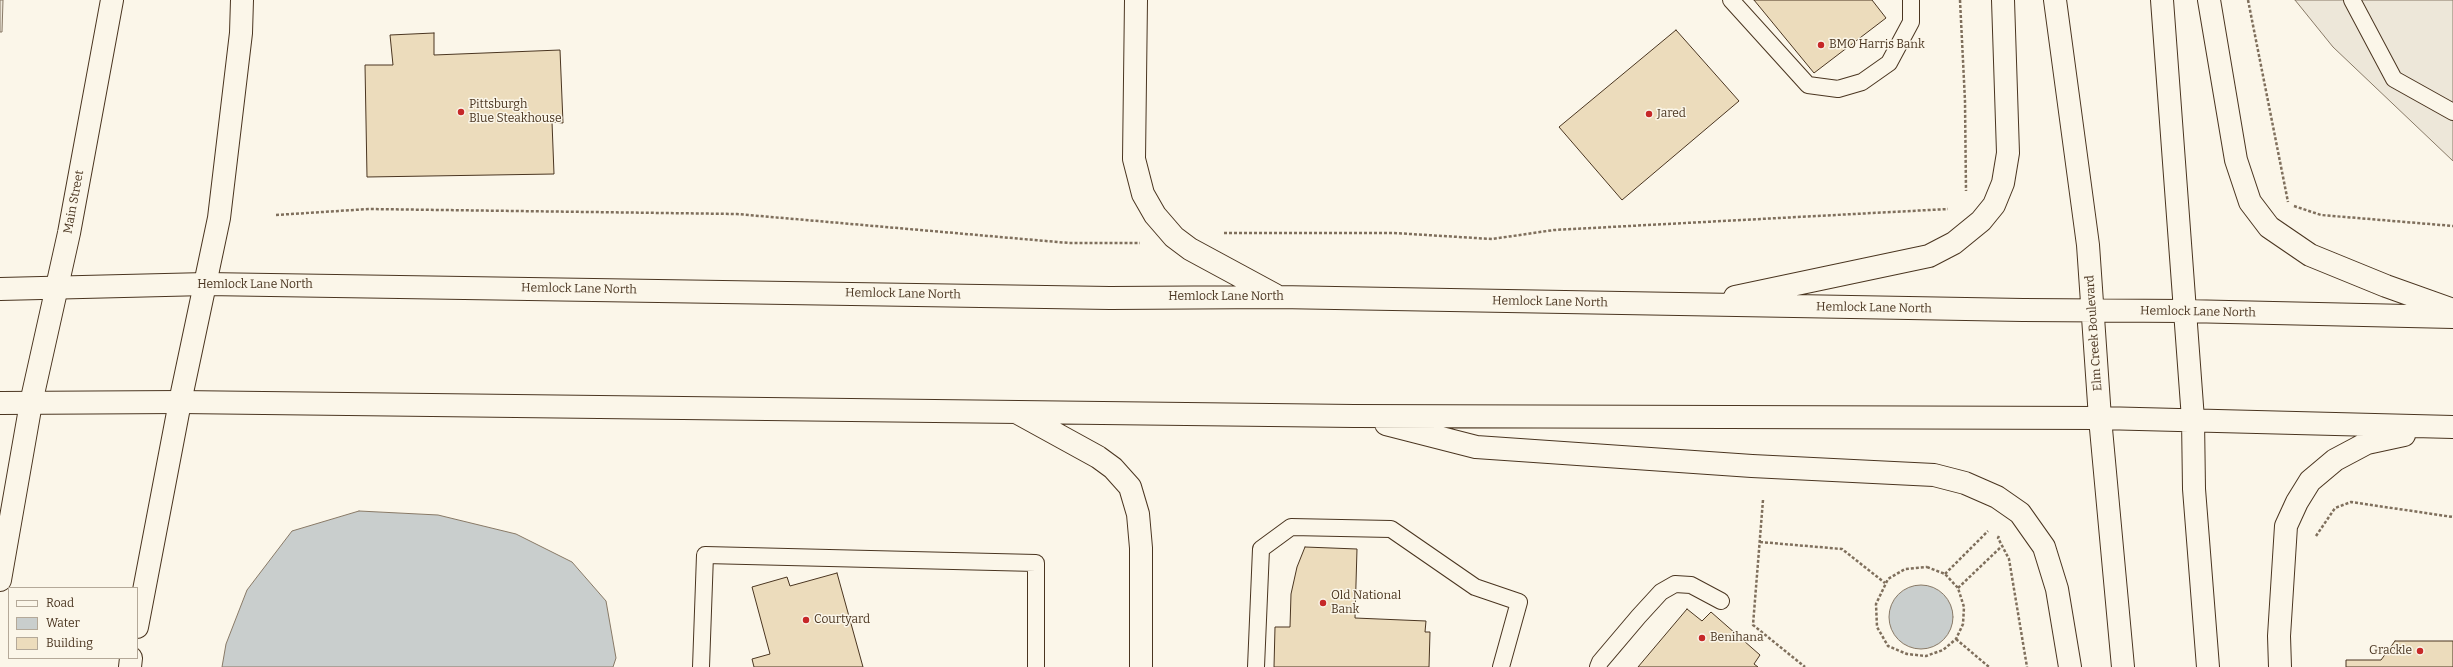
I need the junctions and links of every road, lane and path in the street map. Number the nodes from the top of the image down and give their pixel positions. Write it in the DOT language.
graph roads {
  1 [pos="112,0"];
  2 [pos="242,0"];
  3 [pos="1136,0"];
  4 [pos="1731,0"];
  5 [pos="1911,0"];
  6 [pos="1960,0"];
  7 [pos="2003,0"];
  8 [pos="2054,0"];
  9 [pos="2162,0"];
  10 [pos="2209,0"];
  11 [pos="2248,0"];
  12 [pos="2352,0"];
  13 [pos="2453,112"];
  14 [pos="1966,193"];
  15 [pos="1950,208"];
  16 [pos="276,215"];
  17 [pos="2453,226"];
  18 [pos="1223,232"];
  19 [pos="1145,242"];
  20 [pos="206,284"];
  21 [pos="0,289"];
  22 [pos="54,289"];
  23 [pos="1278,297"];
  24 [pos="1698,305"];
  25 [pos="2453,310"];
  26 [pos="2093,311"];
  27 [pos="2184,311"];
  28 [pos="2453,318"];
  29 [pos="180,402"];
  30 [pos="0,403"];
  31 [pos="31,403"];
  32 [pos="1016,413"];
  33 [pos="1354,416"];
  34 [pos="2100,418"];
  35 [pos="2193,419"];
  36 [pos="2446,428"];
  37 [pos="1763,500"];
  38 [pos="2453,517"];
  39 [pos="1988,531"];
  40 [pos="2001,534"];
  41 [pos="1760,542"];
  42 [pos="2312,542"];
  43 [pos="2002,546"];
  44 [pos="1946,574"];
  45 [pos="0,580"];
  46 [pos="1885,583"];
  47 [pos="1958,588"];
  48 [pos="1721,601"];
  49 [pos="138,622"];
  50 [pos="1956,639"];
  51 [pos="702,667"];
  52 [pos="1036,667"];
  53 [pos="1141,667"];
  54 [pos="1256,667"];
  55 [pos="1501,667"];
  56 [pos="1598,667"];
  57 [pos="1805,667"];
  58 [pos="1989,667"];
  59 [pos="2027,667"];
  60 [pos="2070,667"];
  61 [pos="2123,667"];
  62 [pos="2208,667"];
  63 [pos="2280,667"];
  1 -- 22 [label="main road, Main Street"];
  2 -- 20 [label="main road"];
  3 -- 23 [label="main road"];
  4 -- 5 [label="lane"];
  6 -- 14 [label="path"];
  7 -- 24 [label="main road"];
  8 -- 26 [label="main road, Elm Creek Boulevard"];
  9 -- 27 [label="main road"];
  10 -- 25 [label="main road"];
  11 -- 17 [label="path"];
  12 -- 13 [label="lane"];
  15 -- 18 [label="path"];
  16 -- 19 [label="path"];
  20 -- 22 [label="main road, Hemlock Lane North"];
  20 -- 23 [label="main road, Hemlock Lane North"];
  20 -- 29 [label="main road"];
  21 -- 22 [label="main road, Hemlock Lane North"];
  22 -- 31 [label="main road, Main Street"];
  23 -- 24 [label="main road, Hemlock Lane North"];
  24 -- 26 [label="main road, Hemlock Lane North"];
  26 -- 27 [label="main road, Hemlock Lane North"];
  26 -- 34 [label="main road, Elm Creek Boulevard"];
  27 -- 28 [label="main road, Hemlock Lane North"];
  27 -- 35 [label="main road"];
  29 -- 31 [label="main road"];
  29 -- 32 [label="main road"];
  29 -- 49 [label="main road"];
  30 -- 31 [label="main road"];
  31 -- 45 [label="main road, Main Street"];
  32 -- 33 [label="main road"];
  32 -- 53 [label="main road"];
  33 -- 34 [label="main road"];
  33 -- 60 [label="main road"];
  34 -- 35 [label="main road"];
  34 -- 61 [label="main road, Elm Creek Boulevard"];
  35 -- 36 [label="main road"];
  35 -- 62 [label="main road"];
  36 -- 63 [label="main road"];
  37 -- 41 [label="path"];
  38 -- 42 [label="path"];
  39 -- 44 [label="path"];
  40 -- 43 [label="path"];
  41 -- 46 [label="path"];
  41 -- 57 [label="path"];
  43 -- 47 [label="path"];
  43 -- 59 [label="path"];
  44 -- 46 [label="path"];
  44 -- 47 [label="path"];
  46 -- 50 [label="path"];
  47 -- 50 [label="path"];
  48 -- 56 [label="lane"];
  50 -- 58 [label="path"];
  51 -- 52 [label="lane"];
  54 -- 55 [label="lane"];
}
